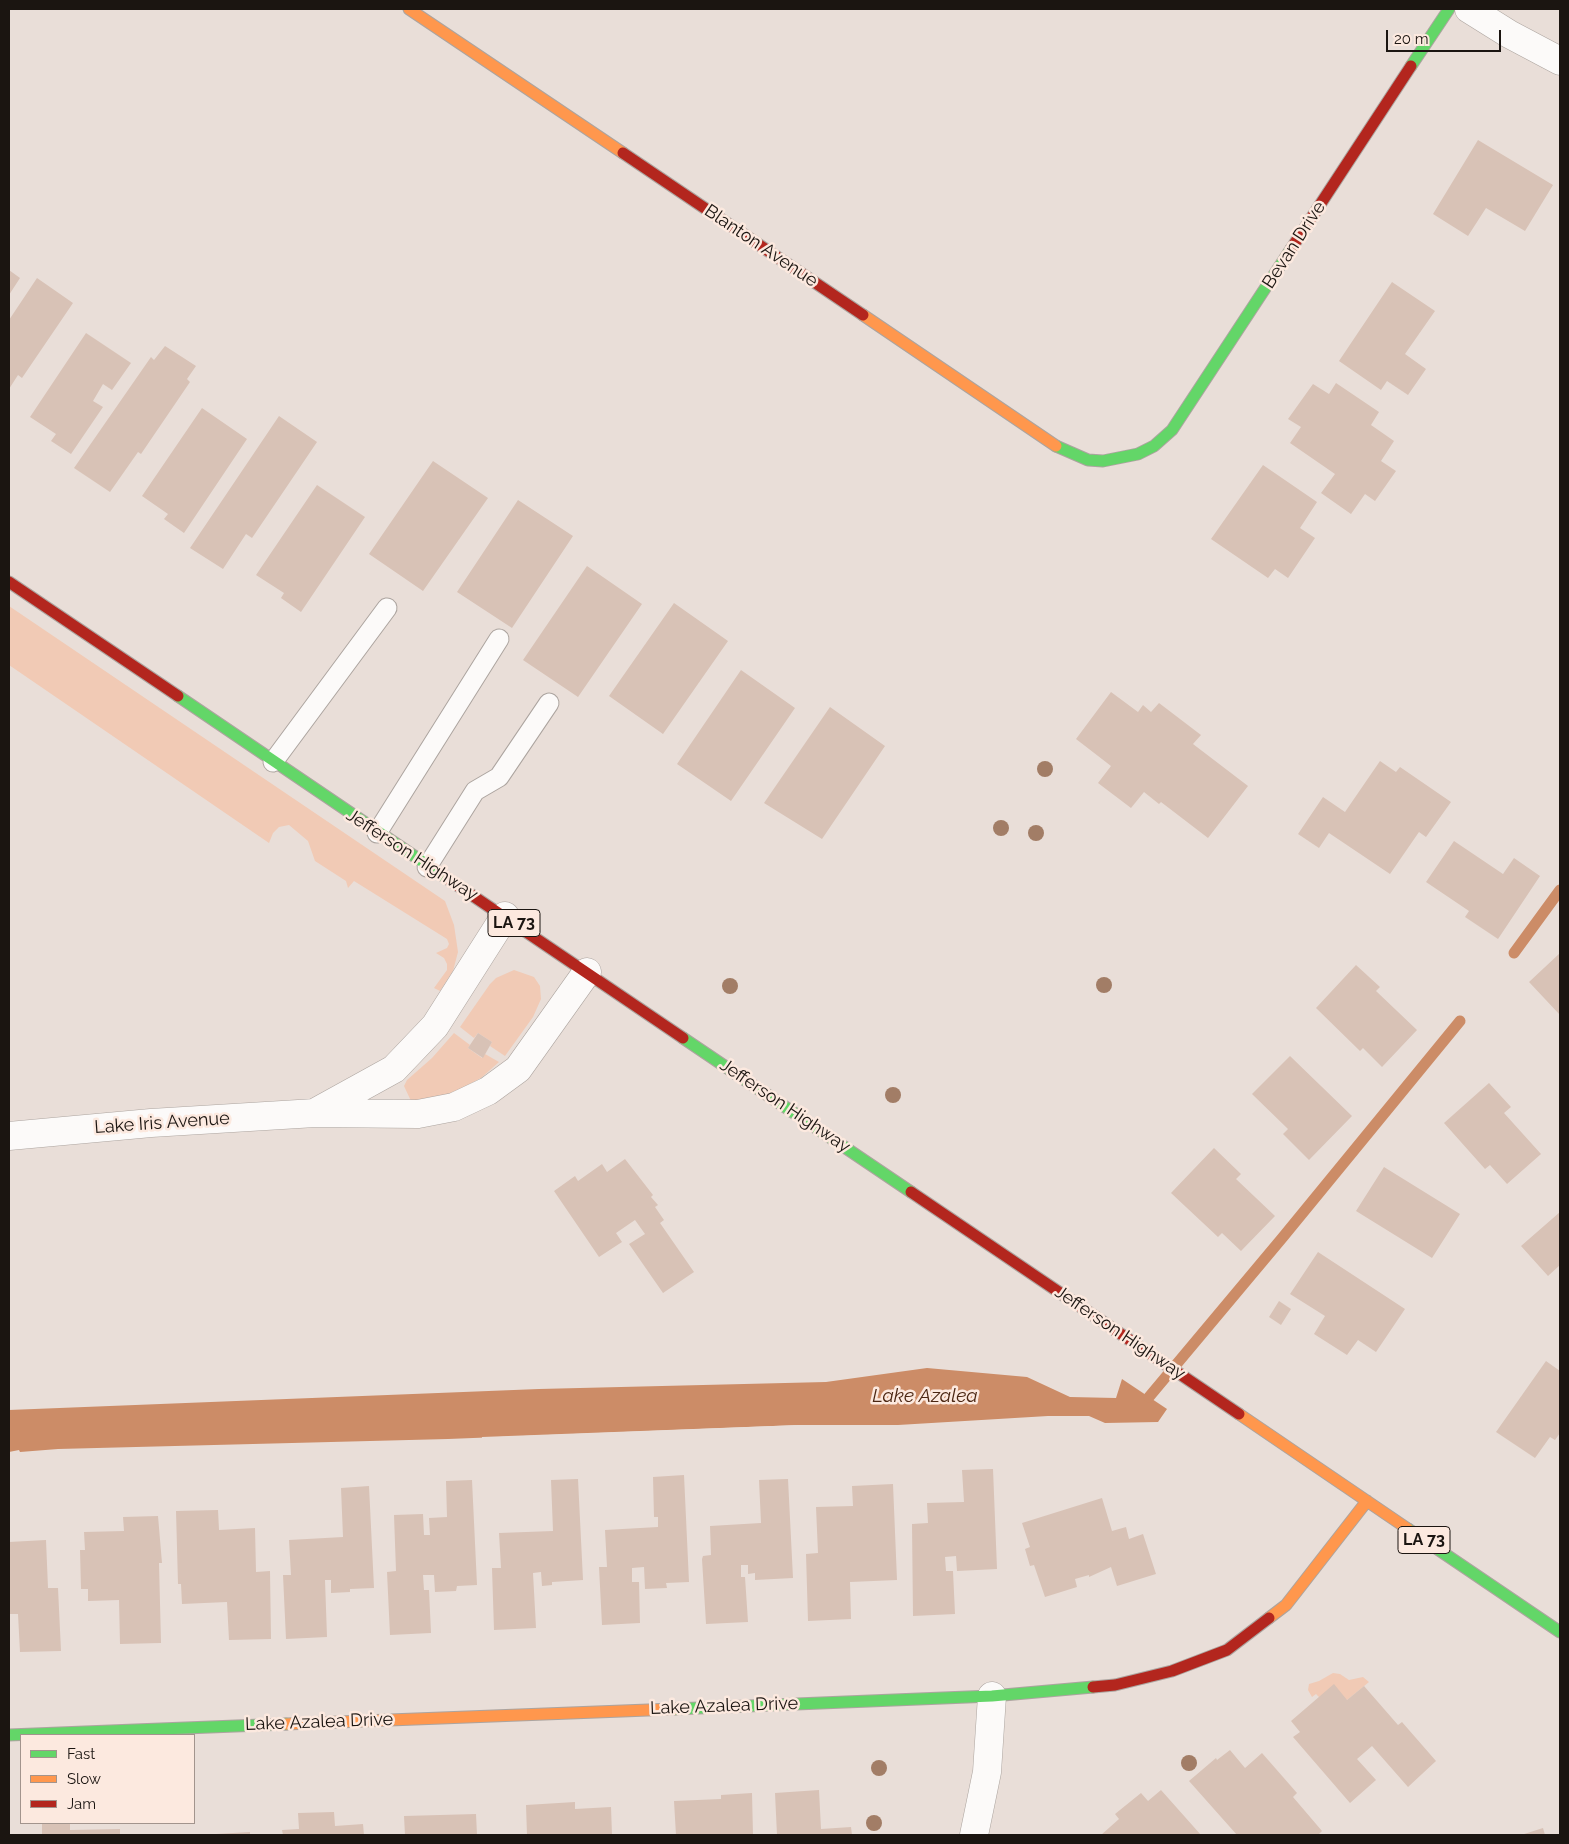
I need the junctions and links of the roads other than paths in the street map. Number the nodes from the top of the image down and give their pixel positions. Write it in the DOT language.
graph roads {
  1 [pos="409,9"];
  2 [pos="1449,9"];
  3 [pos="1469,9"];
  4 [pos="1560,61"];
  5 [pos="1121,459"];
  6 [pos="9,582"];
  7 [pos="387,608"];
  8 [pos="499,639"];
  9 [pos="550,704"];
  10 [pos="273,762"];
  11 [pos="377,833"];
  12 [pos="427,867"];
  13 [pos="505,916"];
  14 [pos="587,972"];
  15 [pos="315,1113"];
  16 [pos="9,1136"];
  17 [pos="1367,1501"];
  18 [pos="1560,1632"];
  19 [pos="992,1696"];
  20 [pos="34,1734"];
  21 [pos="974,1835"];
  1 -- 5 [label="street, Blanton Avenue"];
  2 -- 5 [label="street, Bevan Drive"];
  3 -- 4 [label="street"];
  6 -- 10 [label="street, Jefferson Highway / LA 73"];
  7 -- 10 [label="lane"];
  8 -- 11 [label="lane"];
  9 -- 12 [label="lane"];
  10 -- 11 [label="street, Jefferson Highway / LA 73"];
  11 -- 12 [label="street, Jefferson Highway / LA 73"];
  12 -- 13 [label="street, Jefferson Highway / LA 73"];
  13 -- 14 [label="street, Jefferson Highway / LA 73"];
  13 -- 15 [label="street, Lake Iris Avenue"];
  14 -- 15 [label="street, Lake Iris Avenue"];
  14 -- 17 [label="street, Jefferson Highway / LA 73"];
  15 -- 16 [label="street, Lake Iris Avenue"];
  17 -- 18 [label="street, Jefferson Highway / LA 73"];
  17 -- 19 [label="street, Lake Azalea Drive"];
  19 -- 20 [label="street, Lake Azalea Drive"];
  19 -- 21 [label="street"];
}
